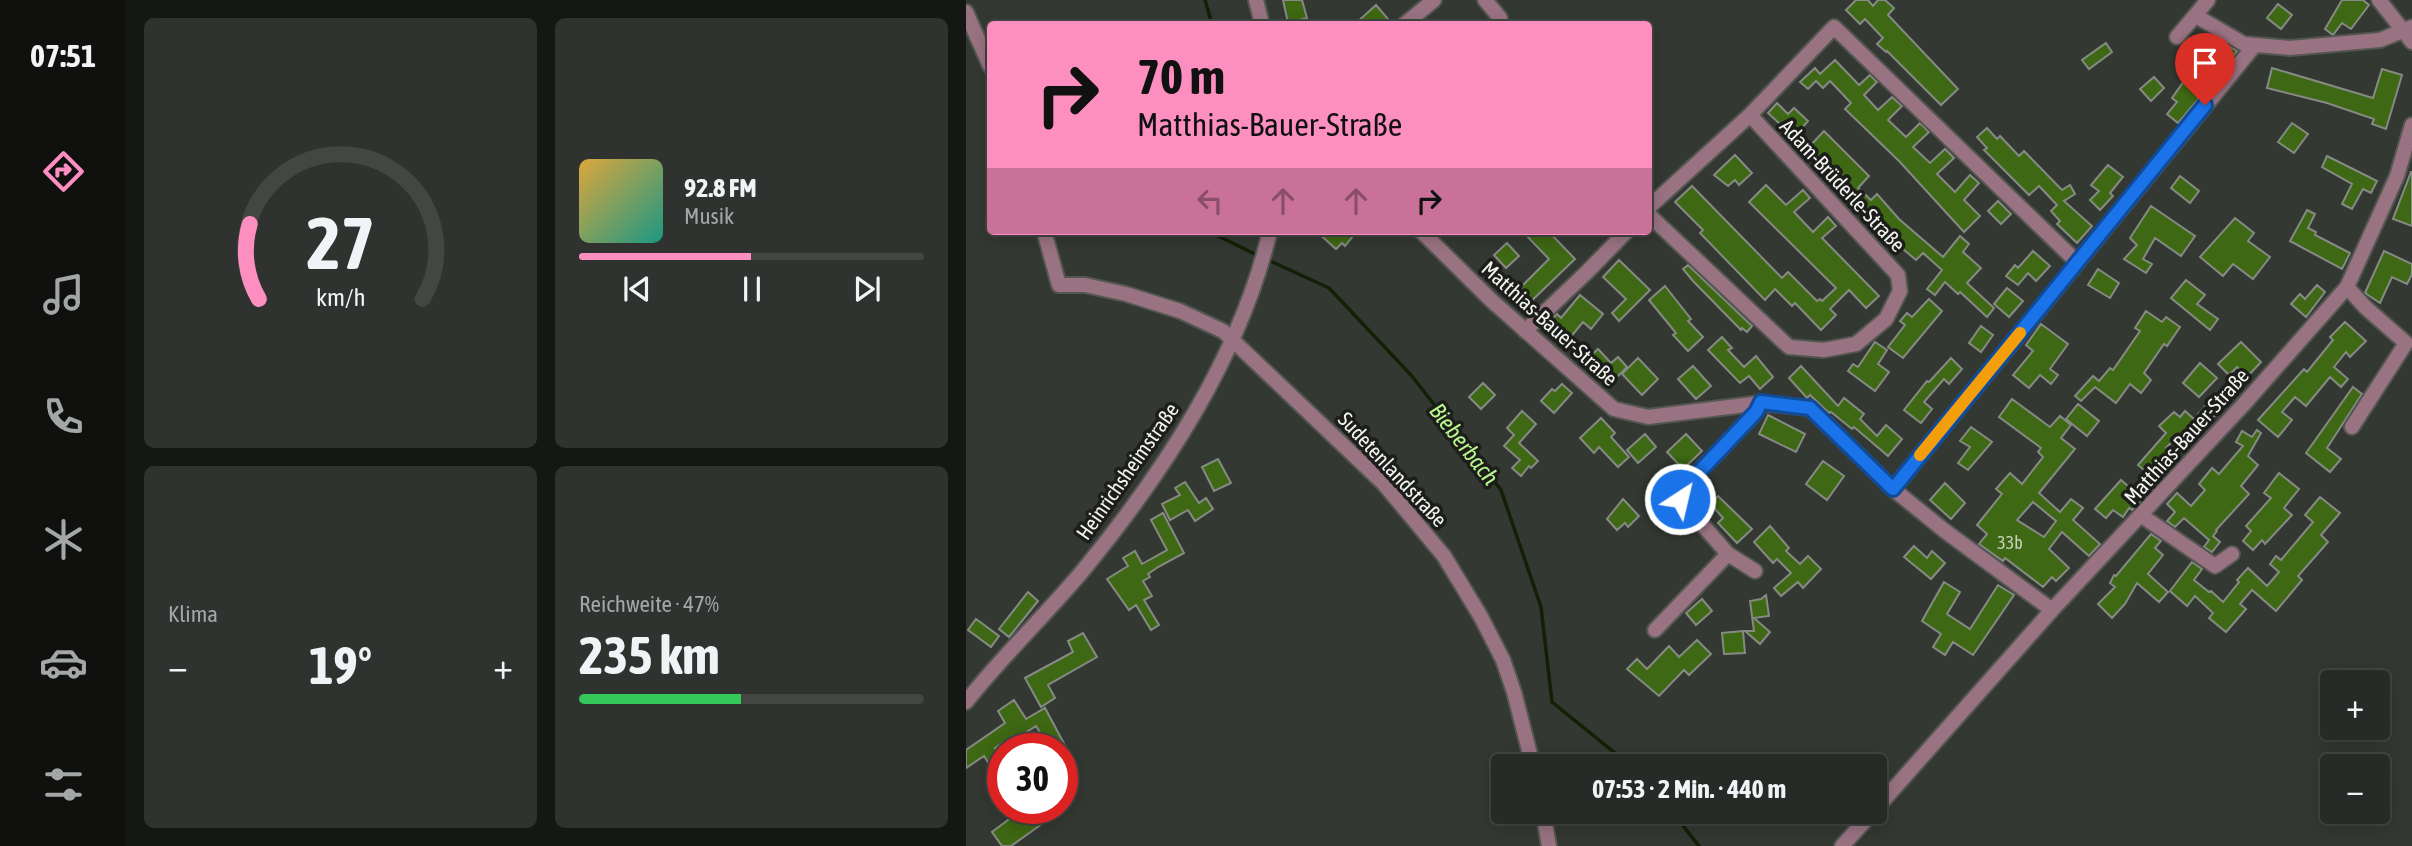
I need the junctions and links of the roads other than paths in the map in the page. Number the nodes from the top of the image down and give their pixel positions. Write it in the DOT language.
graph roads {
  1 [pos="1256,0"];
  2 [pos="1434,0"];
  3 [pos="1485,0"];
  4 [pos="2208,0"];
  5 [pos="2379,0"];
  6 [pos="966,12"];
  7 [pos="2196,16"];
  8 [pos="1500,18"];
  9 [pos="1261,21"];
  10 [pos="1409,21"];
  11 [pos="2409,34"];
  12 [pos="2177,37"];
  13 [pos="2254,46"];
  14 [pos="987,59"];
  15 [pos="1750,115"];
  16 [pos="2412,125"];
  17 [pos="1652,204"];
  18 [pos="1652,218"];
  19 [pos="1045,235"];
  20 [pos="1269,235"];
  21 [pos="1425,235"];
  22 [pos="1623,235"];
  23 [pos="2077,262"];
  24 [pos="2347,287"];
  25 [pos="1525,331"];
  26 [pos="1233,340"];
  27 [pos="1761,402"];
  28 [pos="2351,426"];
  29 [pos="1893,489"];
  30 [pos="2142,516"];
  31 [pos="1727,554"];
  32 [pos="2232,554"];
  33 [pos="1755,571"];
  34 [pos="2052,610"];
  35 [pos="1655,630"];
  36 [pos="966,702"];
  37 [pos="1530,754"];
  38 [pos="1887,797"];
  39 [pos="1545,824"];
  40 [pos="1862,824"];
  41 [pos="1549,846"];
  42 [pos="1842,846"];
  1 -- 9 [label="street"];
  2 -- 10 [label="street"];
  3 -- 8 [label="street"];
  4 -- 7 [label="street"];
  5 -- 11 [label="street"];
  6 -- 14 [label="street"];
  7 -- 12 [label="street"];
  7 -- 13 [label="street"];
  11 -- 13 [label="street"];
  13 -- 23 [label="street"];
  15 -- 17 [label="street, Adam-Brüderle-Straße"];
  15 -- 18 [label="street, Adam-Brüderle-Straße"];
  15 -- 23 [label="street, Adam-Brüderle-Straße"];
  16 -- 24 [label="street, Matthias-Bauer-Straße"];
  19 -- 26 [label="street, Sudetenlandstraße"];
  20 -- 26 [label="street, Heinrichsheimstraße"];
  21 -- 25 [label="street, Matthias-Bauer-Straße"];
  22 -- 25 [label="street"];
  23 -- 29 [label="street"];
  24 -- 28 [label="street"];
  24 -- 30 [label="street, Matthias-Bauer-Straße"];
  25 -- 27 [label="street, Matthias-Bauer-Straße"];
  26 -- 36 [label="street, Heinrichsheimstraße"];
  26 -- 37 [label="street, Sudetenlandstraße"];
  27 -- 29 [label="street, Matthias-Bauer-Straße"];
  27 -- 31 [label="street"];
  29 -- 34 [label="street, Matthias-Bauer-Straße"];
  30 -- 32 [label="street"];
  30 -- 34 [label="street, Matthias-Bauer-Straße"];
  31 -- 33 [label="street"];
  31 -- 35 [label="street"];
  34 -- 38 [label="street, Matthias-Bauer-Straße"];
  39 -- 41 [label="street"];
  40 -- 42 [label="street, Matthias-Bauer-Straße"];
}
